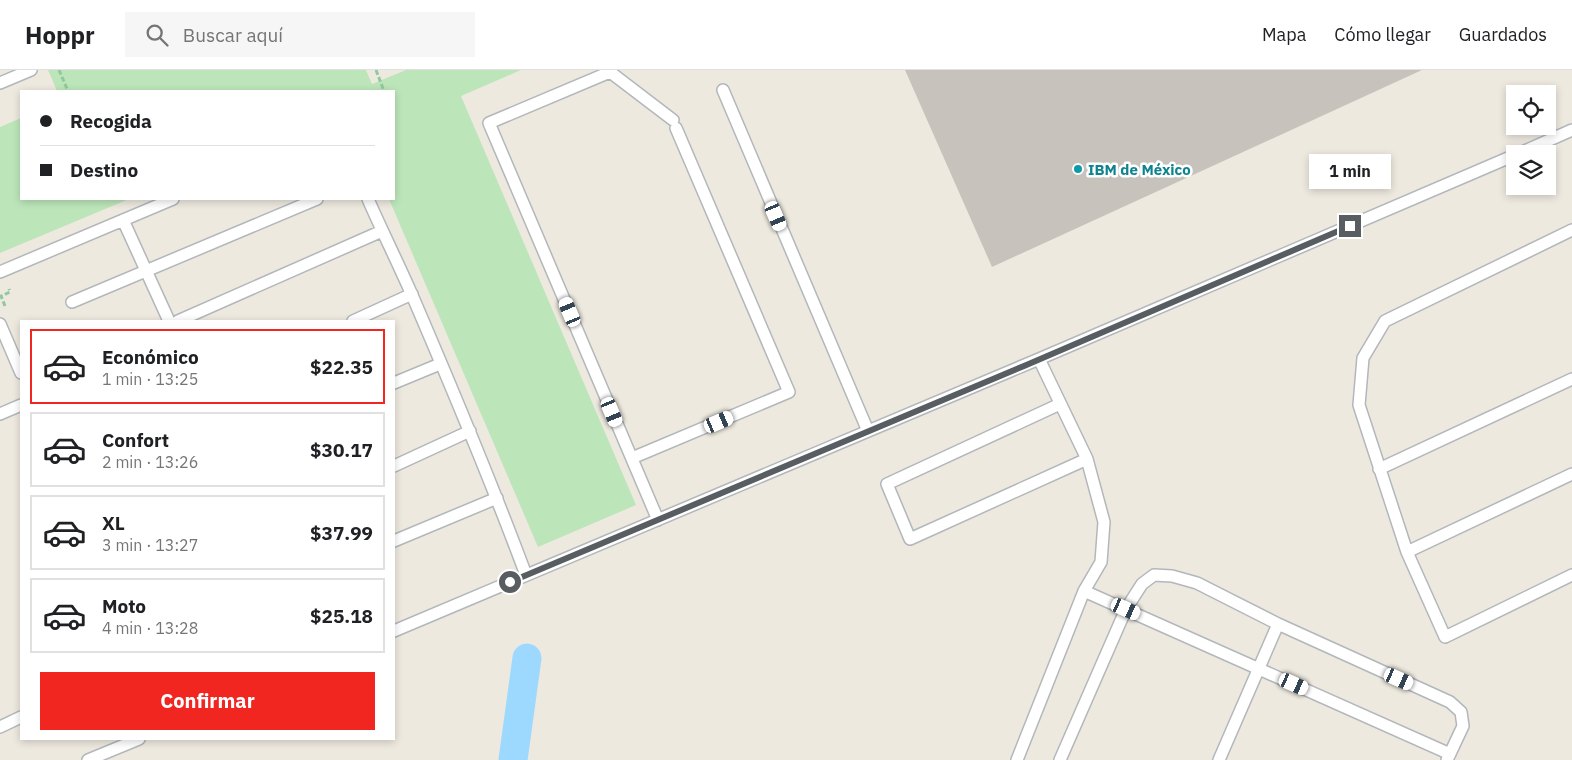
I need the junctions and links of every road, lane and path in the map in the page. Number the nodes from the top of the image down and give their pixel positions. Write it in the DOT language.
graph roads {
  1 [pos="31,70"];
  2 [pos="59,70"];
  3 [pos="376,70"];
  4 [pos="0,83"];
  5 [pos="68,90"];
  6 [pos="384,90"];
  7 [pos="723,90"];
  8 [pos="1572,130"];
  9 [pos="1537,145"];
  10 [pos="1506,158"];
  11 [pos="171,200"];
  12 [pos="315,200"];
  13 [pos="368,200"];
  14 [pos="123,220"];
  15 [pos="1572,230"];
  16 [pos="382,231"];
  17 [pos="148,270"];
  18 [pos="1,271"];
  19 [pos="412,294"];
  20 [pos="72,302"];
  21 [pos="9,314"];
  22 [pos="169,320"];
  23 [pos="180,320"];
  24 [pos="355,320"];
  25 [pos="0,324"];
  26 [pos="1039,360"];
  27 [pos="440,364"];
  28 [pos="20,371"];
  29 [pos="1572,379"];
  30 [pos="395,383"];
  31 [pos="1060,404"];
  32 [pos="20,405"];
  33 [pos="0,414"];
  34 [pos="470,431"];
  35 [pos="868,432"];
  36 [pos="632,458"];
  37 [pos="1087,459"];
  38 [pos="395,466"];
  39 [pos="1379,470"];
  40 [pos="1572,474"];
  41 [pos="498,498"];
  42 [pos="658,520"];
  43 [pos="395,541"];
  44 [pos="1407,552"];
  45 [pos="526,575"];
  46 [pos="1572,575"];
  47 [pos="1084,590"];
  48 [pos="1126,609"];
  49 [pos="1278,624"];
  50 [pos="395,631"];
  51 [pos="1259,668"];
  52 [pos="20,717"];
  53 [pos="0,727"];
  54 [pos="137,740"];
  55 [pos="1449,757"];
  56 [pos="88,760"];
  57 [pos="1017,760"];
  58 [pos="1060,760"];
  59 [pos="1219,760"];
  1 -- 4 [label="lane"];
  2 -- 5 [label="path"];
  3 -- 6 [label="path"];
  7 -- 35 [label="lane"];
  8 -- 9 [label="lane"];
  10 -- 26 [label="lane"];
  11 -- 14 [label="lane"];
  12 -- 17 [label="lane"];
  13 -- 16 [label="lane"];
  14 -- 17 [label="lane"];
  14 -- 18 [label="lane"];
  15 -- 39 [label="lane"];
  16 -- 19 [label="lane"];
  16 -- 23 [label="lane"];
  17 -- 20 [label="lane"];
  17 -- 22 [label="lane"];
  18 -- 21 [label="path"];
  19 -- 24 [label="lane"];
  19 -- 27 [label="lane"];
  25 -- 28 [label="lane"];
  26 -- 31 [label="lane"];
  26 -- 35 [label="lane"];
  27 -- 30 [label="lane"];
  27 -- 34 [label="lane"];
  29 -- 39 [label="lane"];
  31 -- 37 [label="lane"];
  31 -- 37 [label="lane"];
  32 -- 33 [label="lane"];
  34 -- 38 [label="lane"];
  34 -- 41 [label="lane"];
  35 -- 42 [label="lane"];
  36 -- 36 [label="lane"];
  36 -- 42 [label="lane"];
  37 -- 47 [label="lane"];
  39 -- 44 [label="lane"];
  40 -- 44 [label="lane"];
  41 -- 43 [label="lane"];
  41 -- 45 [label="lane"];
  42 -- 45 [label="lane"];
  44 -- 46 [label="lane"];
  45 -- 50 [label="lane"];
  47 -- 48 [label="lane"];
  47 -- 57 [label="lane"];
  48 -- 49 [label="lane"];
  48 -- 51 [label="lane"];
  48 -- 58 [label="lane"];
  49 -- 51 [label="lane"];
  49 -- 55 [label="lane"];
  51 -- 55 [label="lane"];
  51 -- 59 [label="lane"];
  52 -- 53 [label="lane"];
  54 -- 56 [label="lane"];
}
